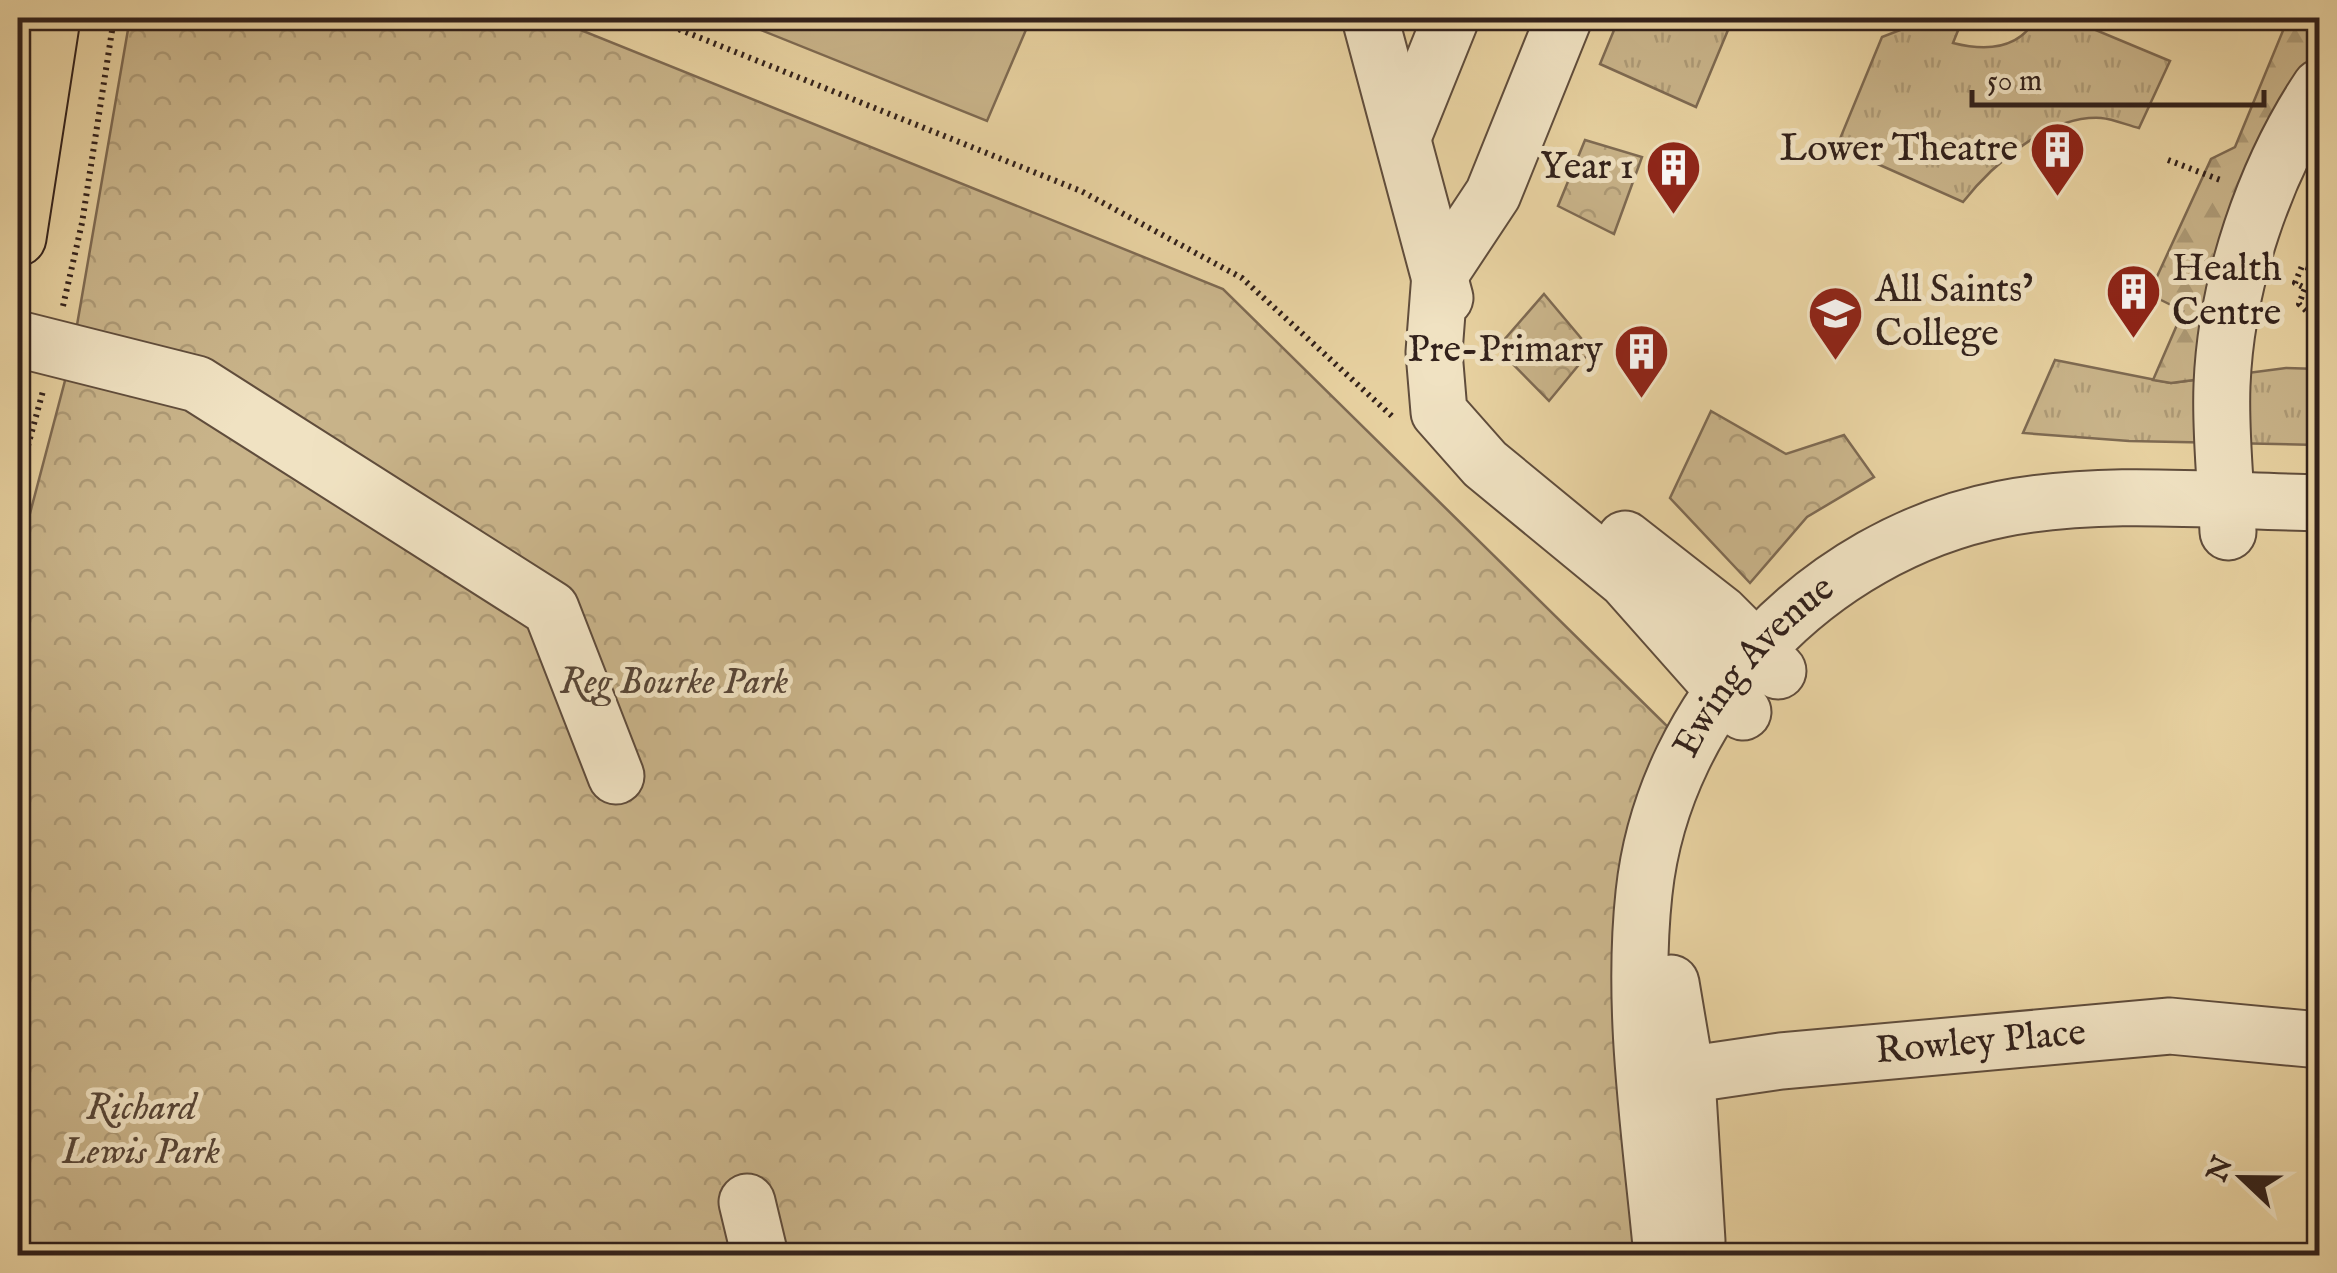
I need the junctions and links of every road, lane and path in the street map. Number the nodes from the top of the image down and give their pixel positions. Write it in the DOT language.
graph roads {
  1 [pos="52,18"];
  2 [pos="114,18"];
  3 [pos="651,18"];
  4 [pos="1370,18"];
  5 [pos="1452,18"];
  6 [pos="1564,18"];
  7 [pos="2320,87"];
  8 [pos="1403,137"];
  9 [pos="2168,160"];
  10 [pos="2205,172"];
  11 [pos="18,238"];
  12 [pos="2308,268"];
  13 [pos="1440,274"];
  14 [pos="2320,324"];
  15 [pos="35,344"];
  16 [pos="1398,422"];
  17 [pos="18,482"];
  18 [pos="2320,502"];
  19 [pos="2228,516"];
  20 [pos="2320,534"];
  21 [pos="1750,681"];
  22 [pos="616,776"];
  23 [pos="2320,1040"];
  24 [pos="1666,1079"];
  25 [pos="747,1202"];
  26 [pos="760,1256"];
  27 [pos="1662,1256"];
  28 [pos="1698,1256"];
  1 -- 11 [label="highway"];
  2 -- 15 [label="path"];
  3 -- 16 [label="path"];
  4 -- 8 [label="street"];
  5 -- 8 [label="street"];
  6 -- 13 [label="street"];
  7 -- 19 [label="street"];
  8 -- 13 [label="street"];
  9 -- 10 [label="path"];
  12 -- 14 [label="path"];
  13 -- 21 [label="street"];
  15 -- 17 [label="path"];
  15 -- 22 [label="street"];
  18 -- 19 [label="street, Ewing Avenue"];
  19 -- 20 [label="street, Ewing Avenue"];
  19 -- 21 [label="street, Ewing Avenue"];
  21 -- 24 [label="street, Ewing Avenue"];
  23 -- 24 [label="street, Rowley Place"];
  24 -- 27 [label="street, Ewing Avenue"];
  24 -- 28 [label="street, Ewing Avenue"];
  25 -- 26 [label="street"];
}
